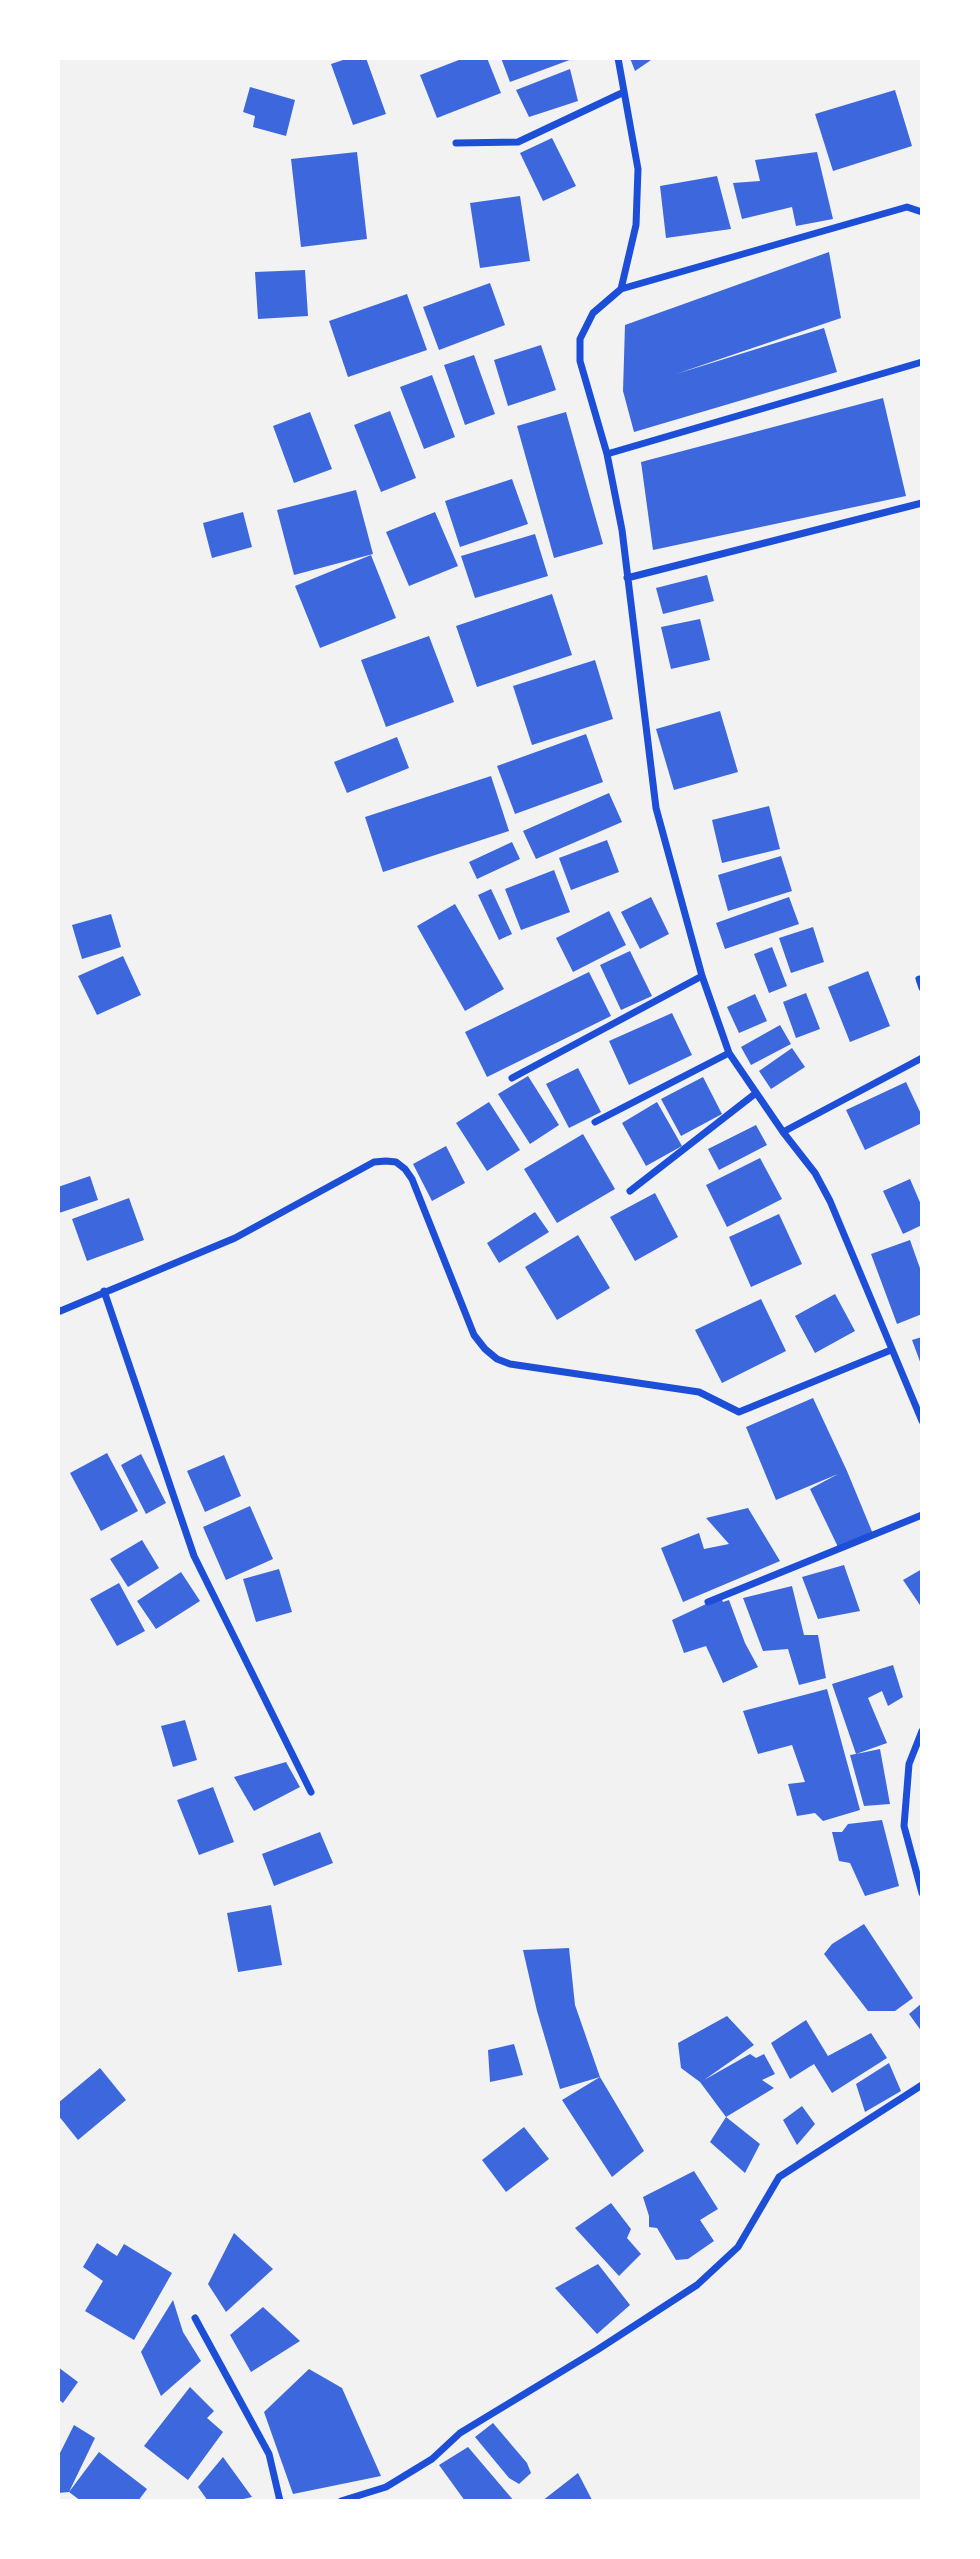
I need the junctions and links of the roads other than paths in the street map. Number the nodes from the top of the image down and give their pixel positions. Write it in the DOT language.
graph roads {
  1 [pos="618,58"];
  2 [pos="624,92"];
  3 [pos="456,144"];
  4 [pos="922,212"];
  5 [pos="621,289"];
  6 [pos="922,362"];
  7 [pos="607,454"];
  8 [pos="922,503"];
  9 [pos="627,578"];
  10 [pos="702,976"];
  11 [pos="919,979"];
  12 [pos="922,988"];
  13 [pos="729,1053"];
  14 [pos="922,1058"];
  15 [pos="512,1078"];
  16 [pos="756,1093"];
  17 [pos="595,1122"];
  18 [pos="783,1132"];
  19 [pos="630,1191"];
  20 [pos="104,1291"];
  21 [pos="58,1312"];
  22 [pos="891,1350"];
  23 [pos="922,1422"];
  24 [pos="922,1515"];
  25 [pos="708,1602"];
  26 [pos="922,1731"];
  27 [pos="311,1792"];
  28 [pos="922,1893"];
  29 [pos="922,2085"];
  30 [pos="195,2318"];
  31 [pos="280,2501"];
  32 [pos="341,2501"];
  1 -- 2 [label="street"];
  2 -- 3 [label="street"];
  2 -- 5 [label="street"];
  4 -- 5 [label="street"];
  5 -- 7 [label="street"];
  6 -- 7 [label="street"];
  7 -- 9 [label="street"];
  8 -- 9 [label="street"];
  9 -- 10 [label="street"];
  10 -- 13 [label="street"];
  10 -- 15 [label="street"];
  11 -- 12 [label="street"];
  13 -- 16 [label="street"];
  13 -- 17 [label="street"];
  14 -- 18 [label="street"];
  16 -- 18 [label="street"];
  16 -- 19 [label="street"];
  18 -- 22 [label="street"];
  20 -- 21 [label="street"];
  20 -- 22 [label="street"];
  20 -- 27 [label="street"];
  22 -- 23 [label="street"];
  24 -- 25 [label="street"];
  26 -- 28 [label="street"];
  29 -- 32 [label="street"];
  30 -- 31 [label="street"];
}
